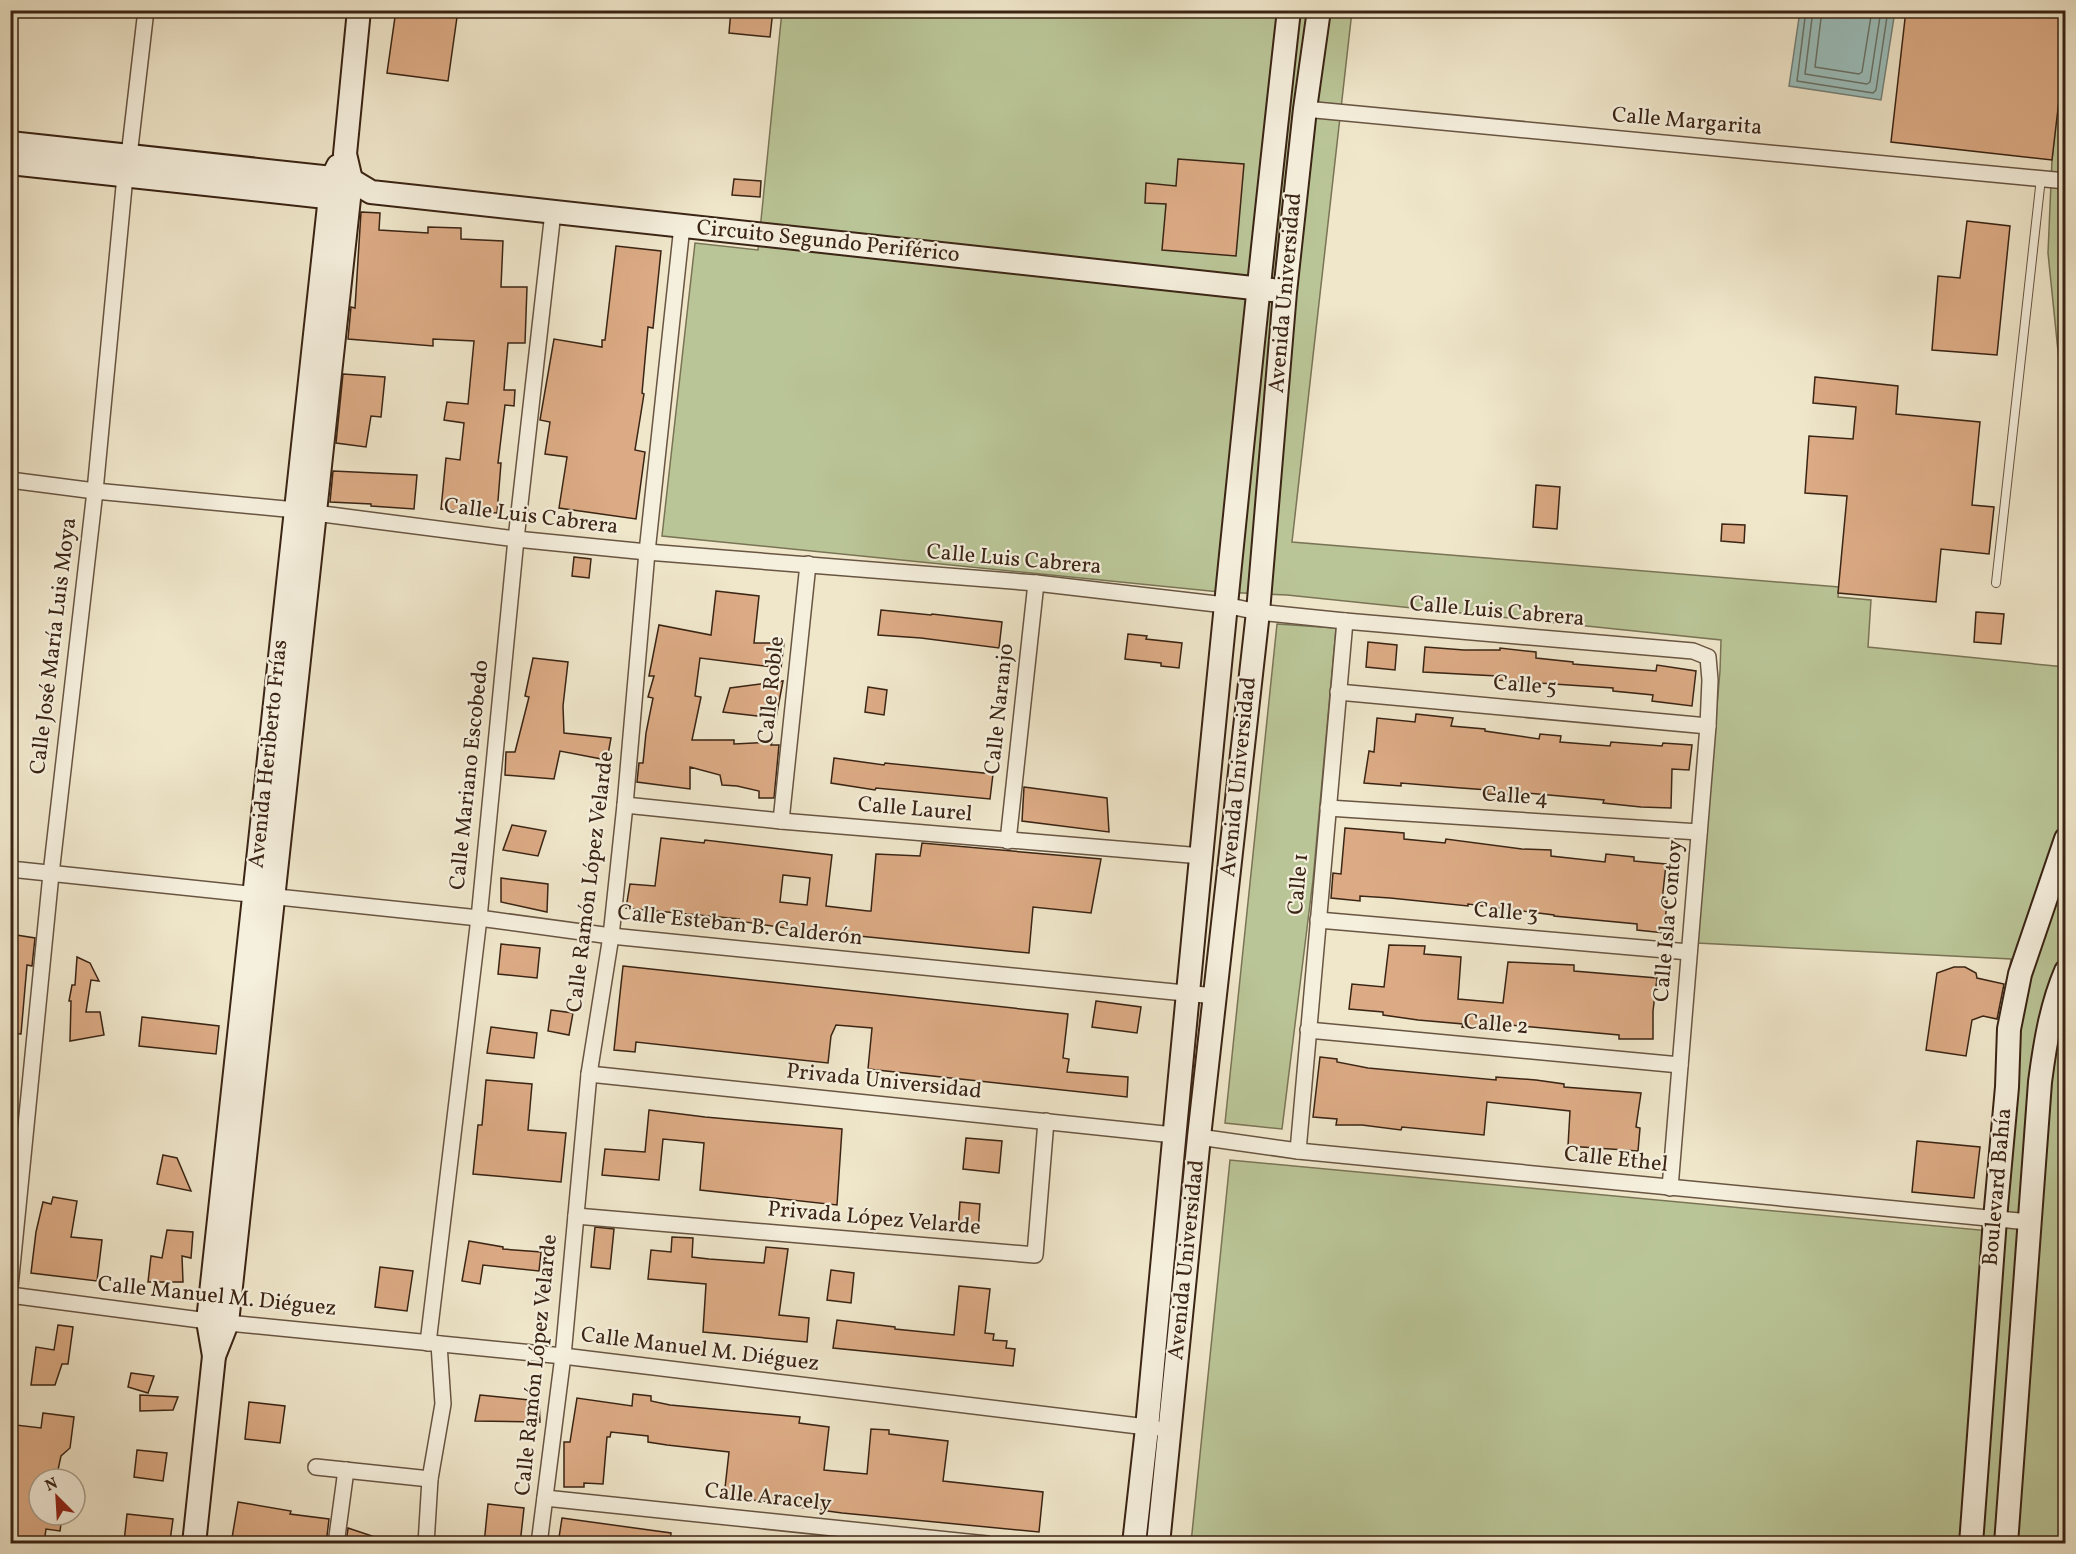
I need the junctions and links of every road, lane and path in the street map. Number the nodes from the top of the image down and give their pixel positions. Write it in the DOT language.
graph roads {
  1 [pos="146,10"];
  2 [pos="359,10"];
  3 [pos="1289,10"];
  4 [pos="1319,10"];
  5 [pos="1305,109"];
  6 [pos="10,143"];
  7 [pos="10,163"];
  8 [pos="127,166"];
  9 [pos="2041,178"];
  10 [pos="2066,181"];
  11 [pos="340,189"];
  12 [pos="553,212"];
  13 [pos="682,226"];
  14 [pos="1258,289"];
  15 [pos="1285,292"];
  16 [pos="10,480"];
  17 [pos="95,491"];
  18 [pos="306,512"];
  19 [pos="516,539"];
  20 [pos="647,552"];
  21 [pos="808,564"];
  22 [pos="1036,583"];
  23 [pos="1996,583"];
  24 [pos="1225,605"];
  25 [pos="1258,612"];
  26 [pos="1345,621"];
  27 [pos="1708,657"];
  28 [pos="1338,692"];
  29 [pos="1708,726"];
  30 [pos="625,805"];
  31 [pos="1328,808"];
  32 [pos="781,821"];
  33 [pos="1699,832"];
  34 [pos="2066,839"];
  35 [pos="1008,841"];
  36 [pos="1202,856"];
  37 [pos="10,869"];
  38 [pos="51,874"];
  39 [pos="264,895"];
  40 [pos="479,918"];
  41 [pos="1318,920"];
  42 [pos="610,936"];
  43 [pos="1689,952"];
  44 [pos="2066,971"];
  45 [pos="1189,993"];
  46 [pos="1215,996"];
  47 [pos="1308,1030"];
  48 [pos="1680,1065"];
  49 [pos="589,1074"];
  50 [pos="1046,1121"];
  51 [pos="1174,1135"];
  52 [pos="1199,1137"];
  53 [pos="1298,1151"];
  54 [pos="1670,1188"];
  55 [pos="576,1216"];
  56 [pos="1167,1216"];
  57 [pos="1995,1219"];
  58 [pos="1191,1220"];
  59 [pos="2029,1222"];
  60 [pos="10,1287"];
  61 [pos="10,1295"];
  62 [pos="217,1322"];
  63 [pos="434,1343"];
  64 [pos="563,1356"];
  65 [pos="1159,1429"];
  66 [pos="316,1467"];
  67 [pos="346,1470"];
  68 [pos="430,1479"];
  69 [pos="545,1498"];
  70 [pos="194,1544"];
  71 [pos="336,1544"];
  72 [pos="426,1544"];
  73 [pos="539,1544"];
  74 [pos="987,1544"];
  75 [pos="1134,1544"];
  76 [pos="1158,1544"];
  77 [pos="1971,1544"];
  78 [pos="2006,1544"];
  1 -- 8 [label="street, Calle José María Luis Moya"];
  2 -- 11 [label="main road, Avenida Heriberto Frías"];
  3 -- 14 [label="main road, Avenida Universidad"];
  4 -- 5 [label="main road, Avenida Universidad"];
  5 -- 9 [label="street, Calle Margarita"];
  5 -- 15 [label="main road, Avenida Universidad"];
  6 -- 8 [label="main road"];
  7 -- 8 [label="main road"];
  8 -- 11 [label="main road"];
  8 -- 17 [label="street, Calle José María Luis Moya"];
  9 -- 10 [label="street, Calle Margarita"];
  9 -- 23 [label="lane"];
  11 -- 12 [label="main road, Circuito Segundo Periférico"];
  11 -- 18 [label="main road, Avenida Heriberto Frías"];
  12 -- 13 [label="main road, Circuito Segundo Periférico"];
  12 -- 19 [label="street, Calle Mariano Escobedo"];
  13 -- 14 [label="main road, Circuito Segundo Periférico"];
  13 -- 20 [label="street, Calle Ramón López Velarde"];
  14 -- 15 [label="main road, Circuito Segundo Periférico"];
  14 -- 24 [label="main road, Avenida Universidad"];
  15 -- 25 [label="main road, Avenida Universidad"];
  16 -- 17 [label="street, Calle Luis Cabrera"];
  17 -- 18 [label="street, Calle Luis Cabrera"];
  17 -- 38 [label="street, Calle José María Luis Moya"];
  18 -- 19 [label="street, Calle Luis Cabrera"];
  18 -- 39 [label="main road, Avenida Heriberto Frías"];
  19 -- 20 [label="street, Calle Luis Cabrera"];
  19 -- 40 [label="street, Calle Mariano Escobedo"];
  20 -- 21 [label="street, Calle Luis Cabrera"];
  20 -- 30 [label="street, Calle Ramón López Velarde"];
  21 -- 22 [label="street, Calle Luis Cabrera"];
  21 -- 32 [label="street, Calle Roble"];
  22 -- 24 [label="street, Calle Luis Cabrera"];
  22 -- 35 [label="street, Calle Naranjo"];
  24 -- 25 [label="street, Calle Luis Cabrera"];
  24 -- 36 [label="main road, Avenida Universidad"];
  25 -- 26 [label="street, Calle Luis Cabrera"];
  25 -- 46 [label="main road, Avenida Universidad"];
  26 -- 27 [label="street, Calle Luis Cabrera"];
  26 -- 28 [label="street, Calle 1"];
  27 -- 29 [label="street, Calle Isla Contoy"];
  28 -- 29 [label="street, Calle 5"];
  28 -- 31 [label="street, Calle 1"];
  29 -- 33 [label="street, Calle Isla Contoy"];
  30 -- 32 [label="street, Calle Laurel"];
  30 -- 42 [label="street, Calle Ramón López Velarde"];
  31 -- 33 [label="street, Calle 4"];
  31 -- 41 [label="street, Calle 1"];
  32 -- 35 [label="street, Calle Laurel"];
  33 -- 43 [label="street, Calle Isla Contoy"];
  34 -- 57 [label="main road, Boulevard Bahía"];
  35 -- 36 [label="street, Calle Laurel"];
  36 -- 45 [label="main road, Avenida Universidad"];
  37 -- 38 [label="street, Calle Esteban B. Calderón"];
  38 -- 39 [label="street, Calle Esteban B. Calderón"];
  38 -- 60 [label="street, Calle José María Luis Moya"];
  39 -- 40 [label="street, Calle Esteban B. Calderón"];
  39 -- 62 [label="main road, Avenida Heriberto Frías"];
  40 -- 42 [label="street, Calle Esteban B. Calderón"];
  40 -- 63 [label="street, Calle Mariano Escobedo"];
  41 -- 43 [label="street, Calle 3"];
  41 -- 47 [label="street, Calle 1"];
  42 -- 45 [label="street, Calle Esteban B. Calderón"];
  42 -- 49 [label="street, Calle Ramón López Velarde"];
  43 -- 48 [label="street, Calle Isla Contoy"];
  44 -- 59 [label="main road, Boulevard Bahía"];
  45 -- 46 [label="street, Calle Esteban B. Calderón"];
  45 -- 51 [label="main road, Avenida Universidad"];
  46 -- 52 [label="main road, Avenida Universidad"];
  47 -- 48 [label="street, Calle 2"];
  47 -- 53 [label="street, Calle 1"];
  48 -- 54 [label="street, Calle Isla Contoy"];
  49 -- 50 [label="street, Privada Universidad"];
  49 -- 55 [label="street, Calle Ramón López Velarde"];
  50 -- 51 [label="street, Privada Universidad"];
  50 -- 55 [label="street, Privada López Velarde"];
  51 -- 56 [label="main road, Avenida Universidad"];
  52 -- 53 [label="street, Calle Ethel"];
  52 -- 58 [label="main road, Avenida Universidad"];
  53 -- 54 [label="street, Calle Ethel"];
  54 -- 57 [label="street, Calle Ethel"];
  55 -- 64 [label="street, Calle Ramón López Velarde"];
  56 -- 58 [label="street"];
  56 -- 65 [label="main road, Avenida Universidad"];
  57 -- 59 [label="street, Calle Ethel"];
  57 -- 77 [label="main road, Boulevard Bahía"];
  58 -- 65 [label="main road, Avenida Universidad"];
  59 -- 78 [label="main road, Boulevard Bahía"];
  61 -- 62 [label="street, Calle Manuel M. Diéguez"];
  62 -- 63 [label="street, Calle Manuel M. Diéguez"];
  62 -- 70 [label="main road, Avenida Heriberto Frías"];
  63 -- 64 [label="street, Calle Manuel M. Diéguez"];
  63 -- 68 [label="street, Calle Mariano Escobedo"];
  64 -- 65 [label="street, Calle Manuel M. Diéguez"];
  64 -- 69 [label="street, Calle Ramón López Velarde"];
  65 -- 75 [label="main road, Avenida Universidad"];
  65 -- 76 [label="main road, Avenida Universidad"];
  66 -- 67 [label="street"];
  67 -- 68 [label="street"];
  67 -- 71 [label="street"];
  68 -- 72 [label="street, Calle Mariano Escobedo"];
  69 -- 73 [label="street, Calle Ramón López Velarde"];
  69 -- 74 [label="street, Calle Aracely"];
}
